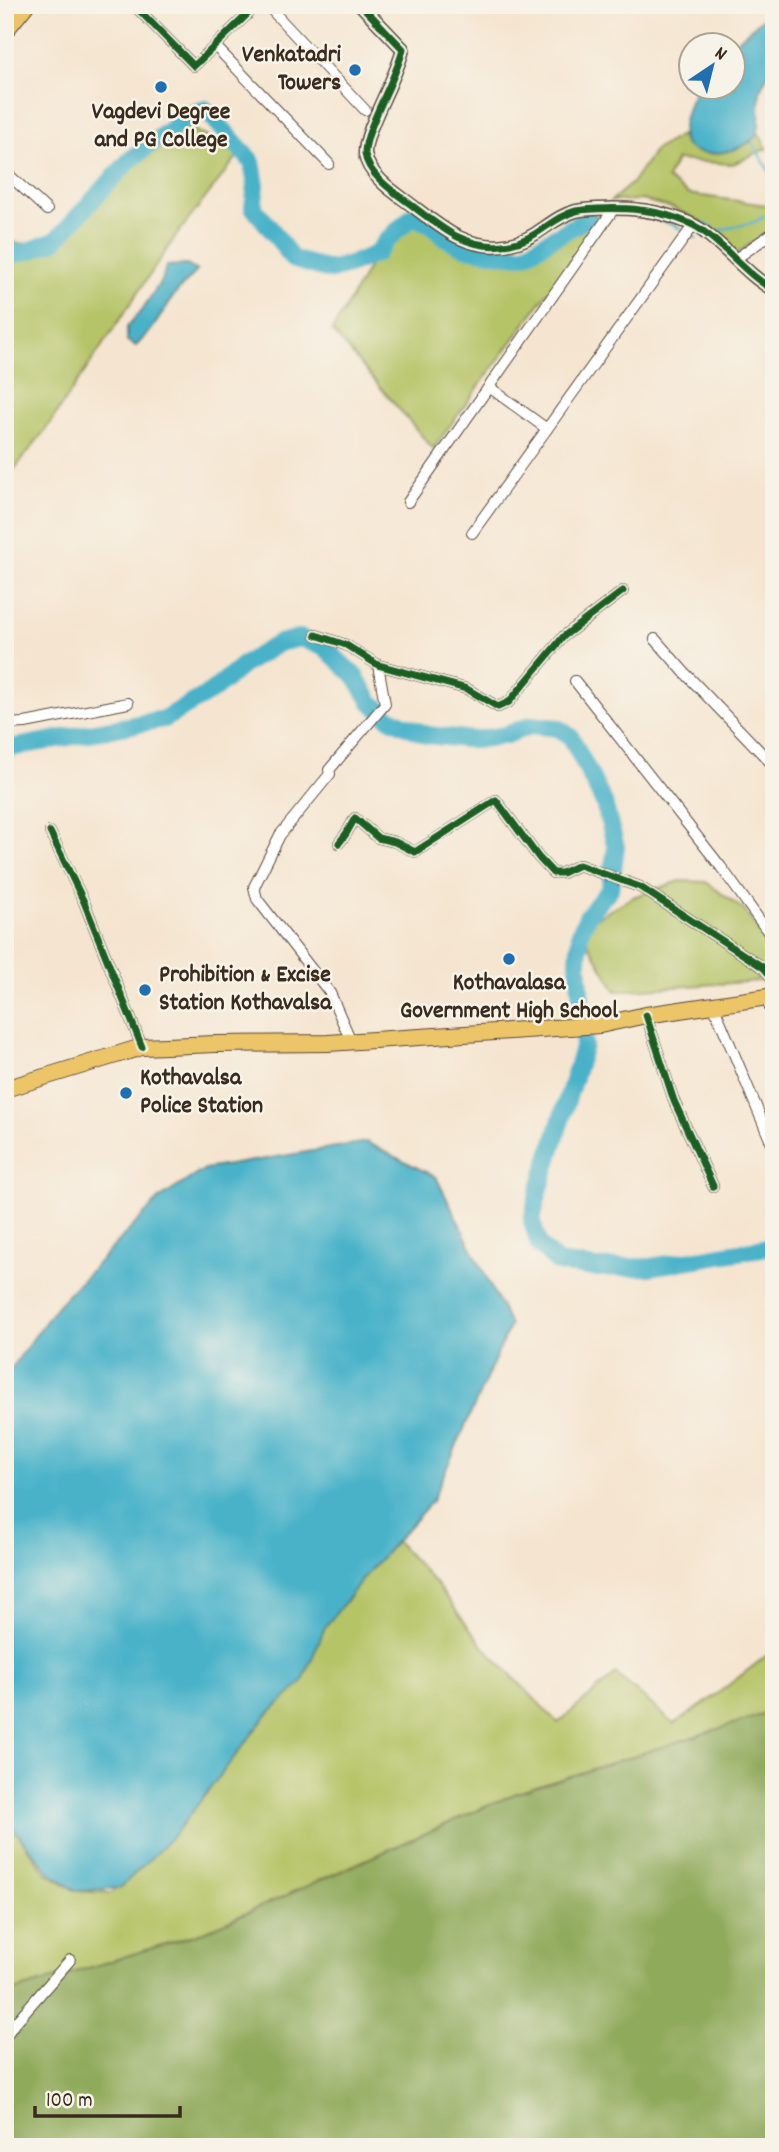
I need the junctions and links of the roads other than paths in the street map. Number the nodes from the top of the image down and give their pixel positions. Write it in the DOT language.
graph roads {
  1 [pos="26,5"];
  2 [pos="134,5"];
  3 [pos="257,5"];
  4 [pos="267,5"];
  5 [pos="361,5"];
  6 [pos="5,31"];
  7 [pos="215,46"];
  8 [pos="365,110"];
  9 [pos="5,164"];
  10 [pos="329,164"];
  11 [pos="47,210"];
  12 [pos="613,210"];
  13 [pos="692,227"];
  14 [pos="774,232"];
  15 [pos="734,260"];
  16 [pos="774,290"];
  17 [pos="489,387"];
  18 [pos="547,429"];
  19 [pos="408,502"];
  20 [pos="472,533"];
  21 [pos="622,591"];
  22 [pos="316,635"];
  23 [pos="656,639"];
  24 [pos="377,665"];
  25 [pos="575,681"];
  26 [pos="128,703"];
  27 [pos="5,724"];
  28 [pos="774,766"];
  29 [pos="50,832"];
  30 [pos="339,843"];
  31 [pos="774,940"];
  32 [pos="774,980"];
  33 [pos="770,997"];
  34 [pos="713,1004"];
  35 [pos="646,1015"];
  36 [pos="774,1018"];
  37 [pos="351,1041"];
  38 [pos="142,1047"];
  39 [pos="5,1089"];
  40 [pos="774,1149"];
  41 [pos="713,1186"];
  42 [pos="70,1960"];
  43 [pos="5,2037"];
  1 -- 6 [label="main road"];
  2 -- 7 [label="street"];
  3 -- 7 [label="street"];
  4 -- 8 [label="street"];
  5 -- 12 [label="street"];
  7 -- 10 [label="street"];
  9 -- 11 [label="street"];
  12 -- 13 [label="street"];
  12 -- 17 [label="street"];
  13 -- 15 [label="street"];
  13 -- 18 [label="street"];
  14 -- 15 [label="street"];
  15 -- 16 [label="street"];
  17 -- 18 [label="street"];
  17 -- 19 [label="street"];
  18 -- 20 [label="street"];
  21 -- 24 [label="street"];
  22 -- 24 [label="street"];
  23 -- 28 [label="street"];
  24 -- 37 [label="street"];
  25 -- 31 [label="street"];
  26 -- 27 [label="street"];
  29 -- 38 [label="street"];
  30 -- 32 [label="street"];
  33 -- 34 [label="main road"];
  33 -- 36 [label="street"];
  34 -- 35 [label="main road"];
  34 -- 40 [label="street"];
  35 -- 37 [label="main road"];
  35 -- 41 [label="street"];
  37 -- 38 [label="main road"];
  38 -- 39 [label="main road"];
  42 -- 43 [label="street"];
}
